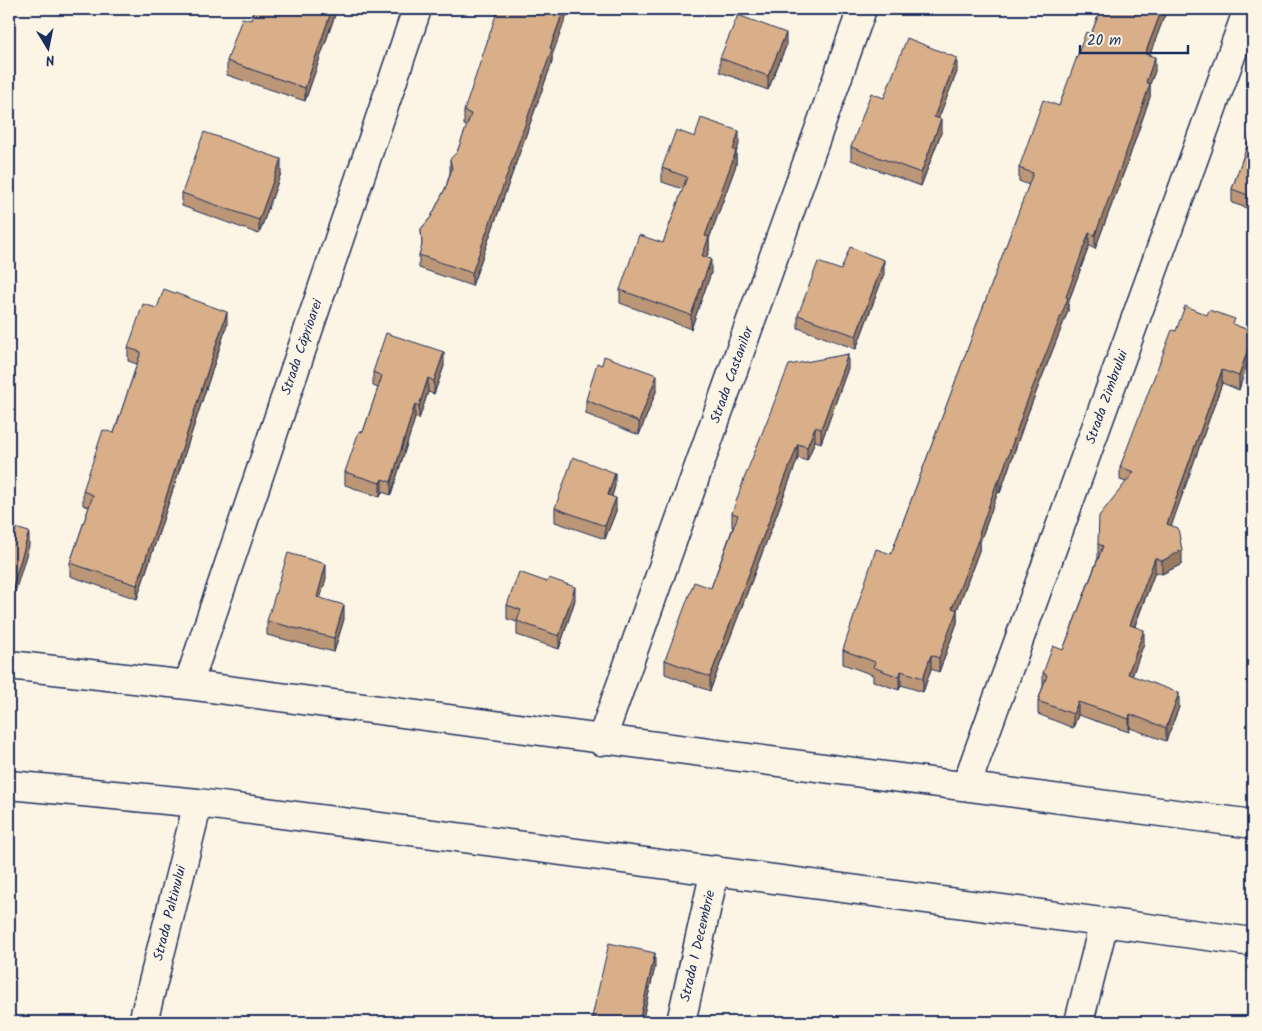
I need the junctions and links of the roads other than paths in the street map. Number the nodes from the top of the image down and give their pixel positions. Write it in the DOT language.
graph roads {
  1 [pos="417,9"];
  2 [pos="862,9"];
  3 [pos="1248,9"];
  4 [pos="9,665"];
  5 [pos="188,686"];
  6 [pos="601,741"];
  7 [pos="9,785"];
  8 [pos="966,786"];
  9 [pos="198,803"];
  10 [pos="1253,824"];
  11 [pos="715,870"];
  12 [pos="1104,922"];
  13 [pos="1253,942"];
  14 [pos="142,1022"];
  15 [pos="681,1022"];
  16 [pos="1078,1022"];
  1 -- 5 [label="street, Strada Căprioarei"];
  2 -- 6 [label="street, Strada Castanilor"];
  3 -- 8 [label="street, Strada Zimbrului"];
  4 -- 5 [label="street"];
  5 -- 6 [label="street"];
  6 -- 8 [label="street"];
  7 -- 9 [label="street"];
  8 -- 10 [label="street"];
  9 -- 11 [label="street"];
  9 -- 14 [label="street, Strada Paltinului"];
  11 -- 12 [label="street"];
  11 -- 15 [label="street, Strada 1 Decembrie"];
  12 -- 13 [label="street"];
  12 -- 16 [label="street"];
}
